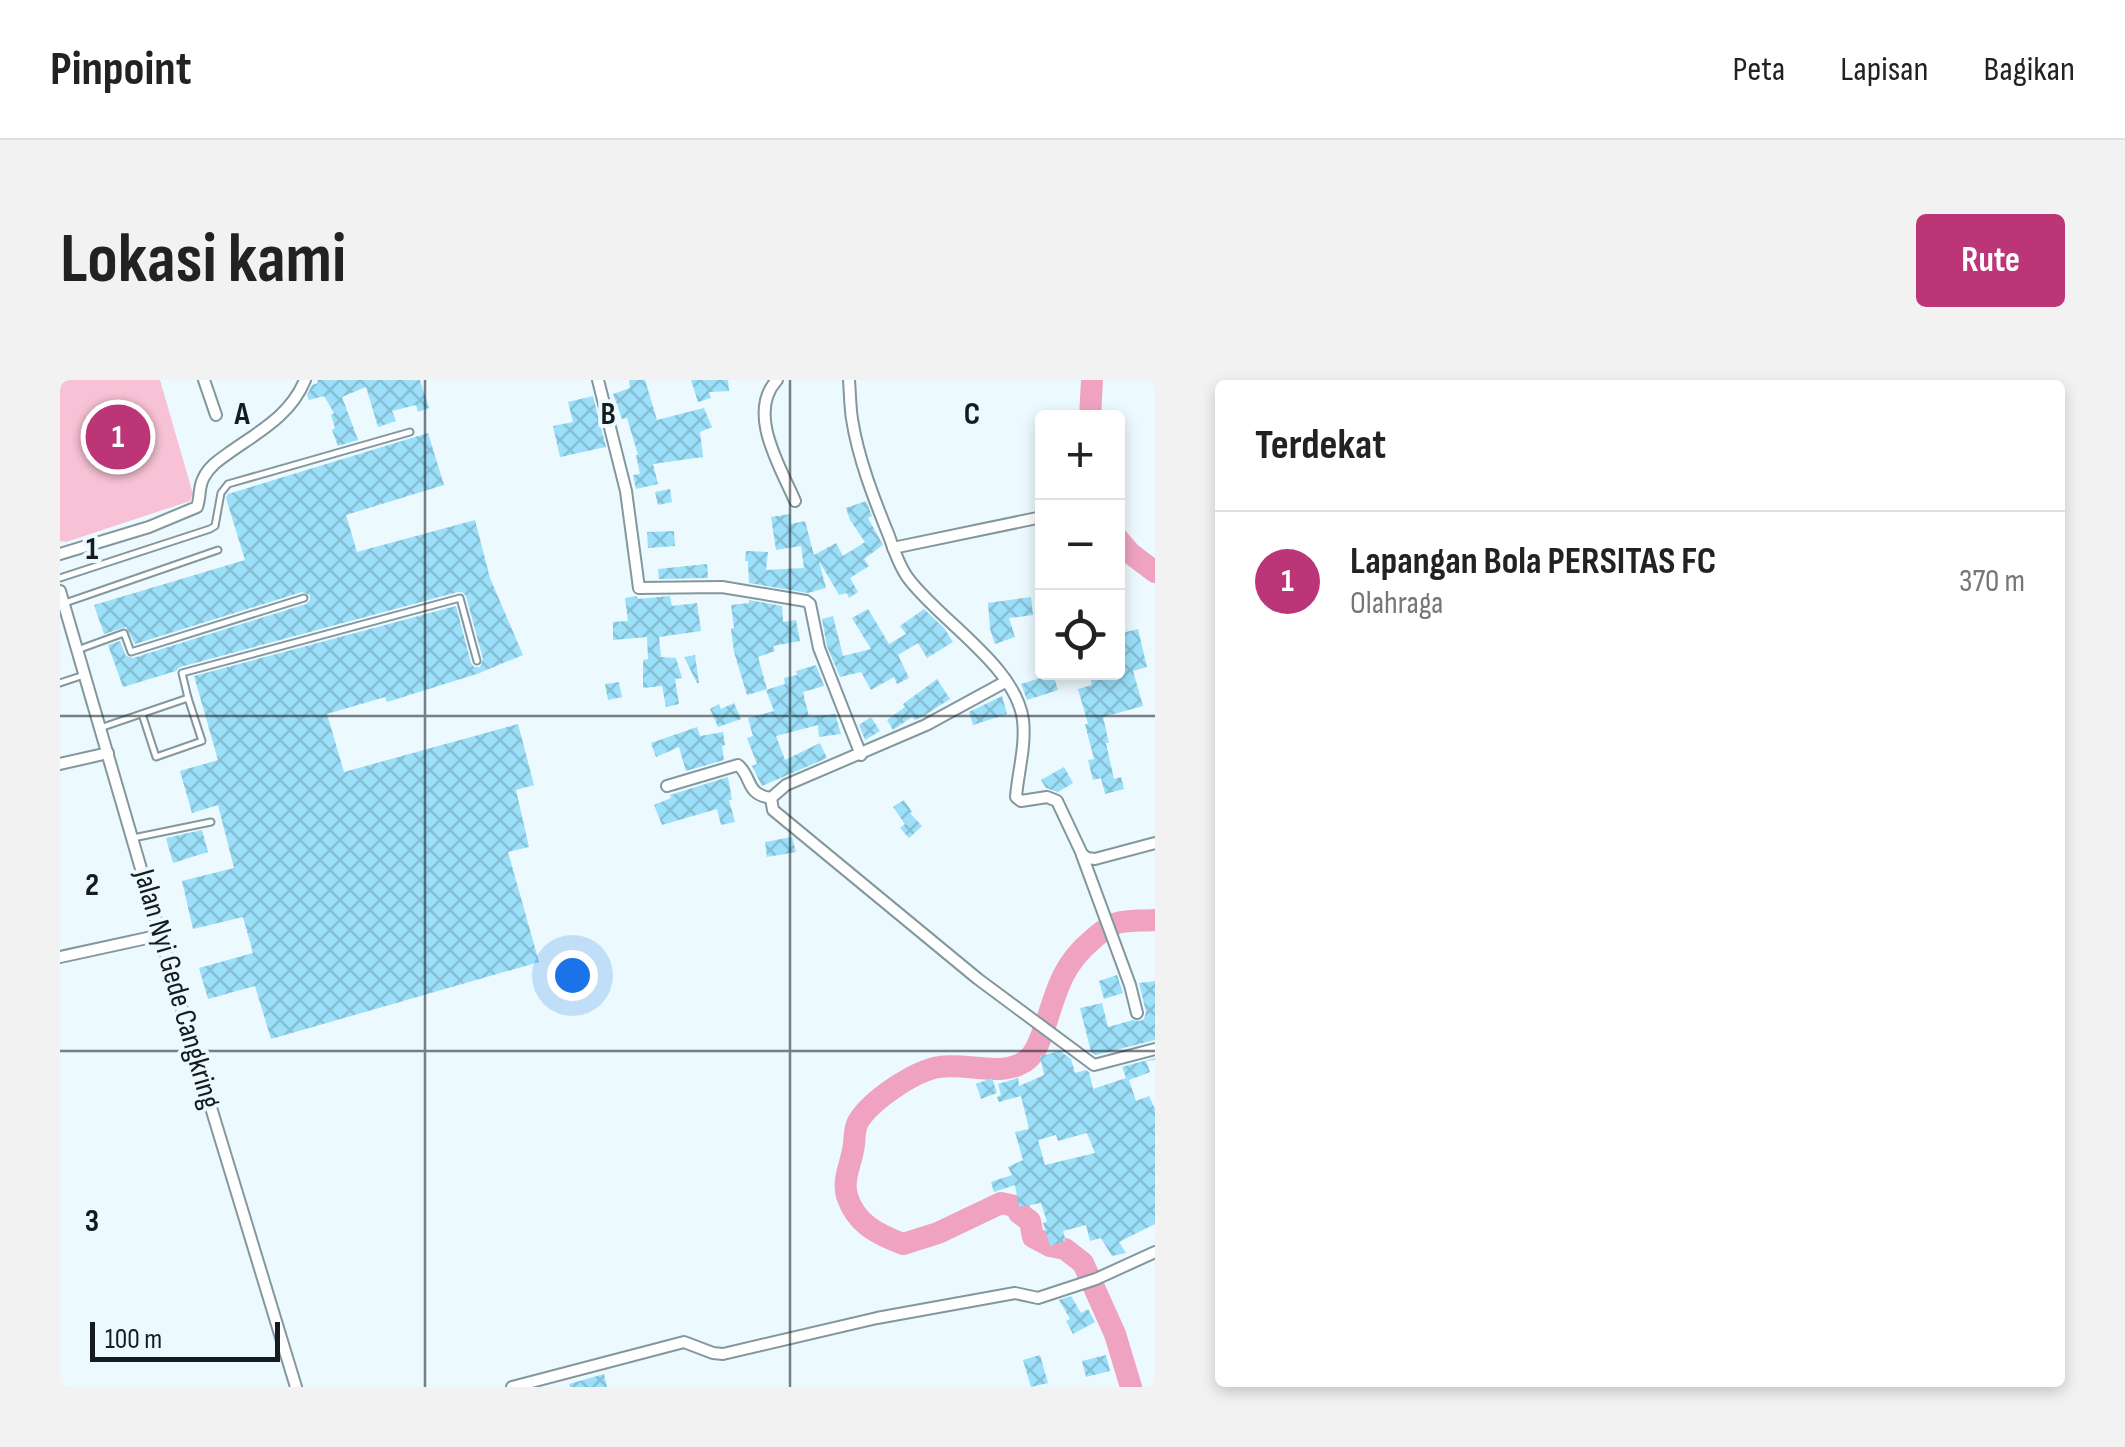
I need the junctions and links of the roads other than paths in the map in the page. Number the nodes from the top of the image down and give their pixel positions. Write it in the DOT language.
graph roads {
  1 [pos="204,380"];
  2 [pos="305,380"];
  3 [pos="598,380"];
  4 [pos="777,380"];
  5 [pos="848,380"];
  6 [pos="216,415"];
  7 [pos="410,432"];
  8 [pos="795,502"];
  9 [pos="1035,518"];
  10 [pos="893,548"];
  11 [pos="218,550"];
  12 [pos="60,554"];
  13 [pos="60,578"];
  14 [pos="62,597"];
  15 [pos="304,598"];
  16 [pos="77,650"];
  17 [pos="477,661"];
  18 [pos="84,675"];
  19 [pos="1005,682"];
  20 [pos="60,683"];
  21 [pos="188,698"];
  22 [pos="142,714"];
  23 [pos="100,728"];
  24 [pos="108,752"];
  25 [pos="861,754"];
  26 [pos="60,764"];
  27 [pos="667,786"];
  28 [pos="771,798"];
  29 [pos="211,822"];
  30 [pos="133,838"];
  31 [pos="1155,842"];
  32 [pos="1082,854"];
  33 [pos="162,935"];
  34 [pos="60,957"];
  35 [pos="1138,1013"];
  36 [pos="1155,1049"];
  37 [pos="1155,1252"];
  38 [pos="296,1387"];
  39 [pos="512,1387"];
  1 -- 6 [label="street"];
  2 -- 12 [label="street"];
  3 -- 25 [label="street"];
  4 -- 8 [label="street"];
  5 -- 10 [label="street"];
  7 -- 13 [label="lane"];
  9 -- 10 [label="street"];
  10 -- 19 [label="street"];
  11 -- 14 [label="lane"];
  14 -- 16 [label="street, Jalan Nyi Gede Cangkring"];
  15 -- 16 [label="lane"];
  16 -- 18 [label="street, Jalan Nyi Gede Cangkring"];
  17 -- 21 [label="lane"];
  18 -- 20 [label="lane"];
  18 -- 23 [label="street, Jalan Nyi Gede Cangkring"];
  19 -- 25 [label="street"];
  19 -- 32 [label="street"];
  21 -- 22 [label="lane"];
  21 -- 22 [label="lane"];
  22 -- 23 [label="lane"];
  23 -- 24 [label="street, Jalan Nyi Gede Cangkring"];
  24 -- 26 [label="street"];
  24 -- 30 [label="street, Jalan Nyi Gede Cangkring"];
  25 -- 28 [label="street"];
  27 -- 28 [label="street"];
  28 -- 36 [label="street"];
  29 -- 30 [label="lane"];
  30 -- 33 [label="street, Jalan Nyi Gede Cangkring"];
  31 -- 32 [label="street"];
  32 -- 35 [label="street"];
  33 -- 34 [label="street"];
  33 -- 38 [label="street, Jalan Nyi Gede Cangkring"];
  37 -- 39 [label="street"];
}
